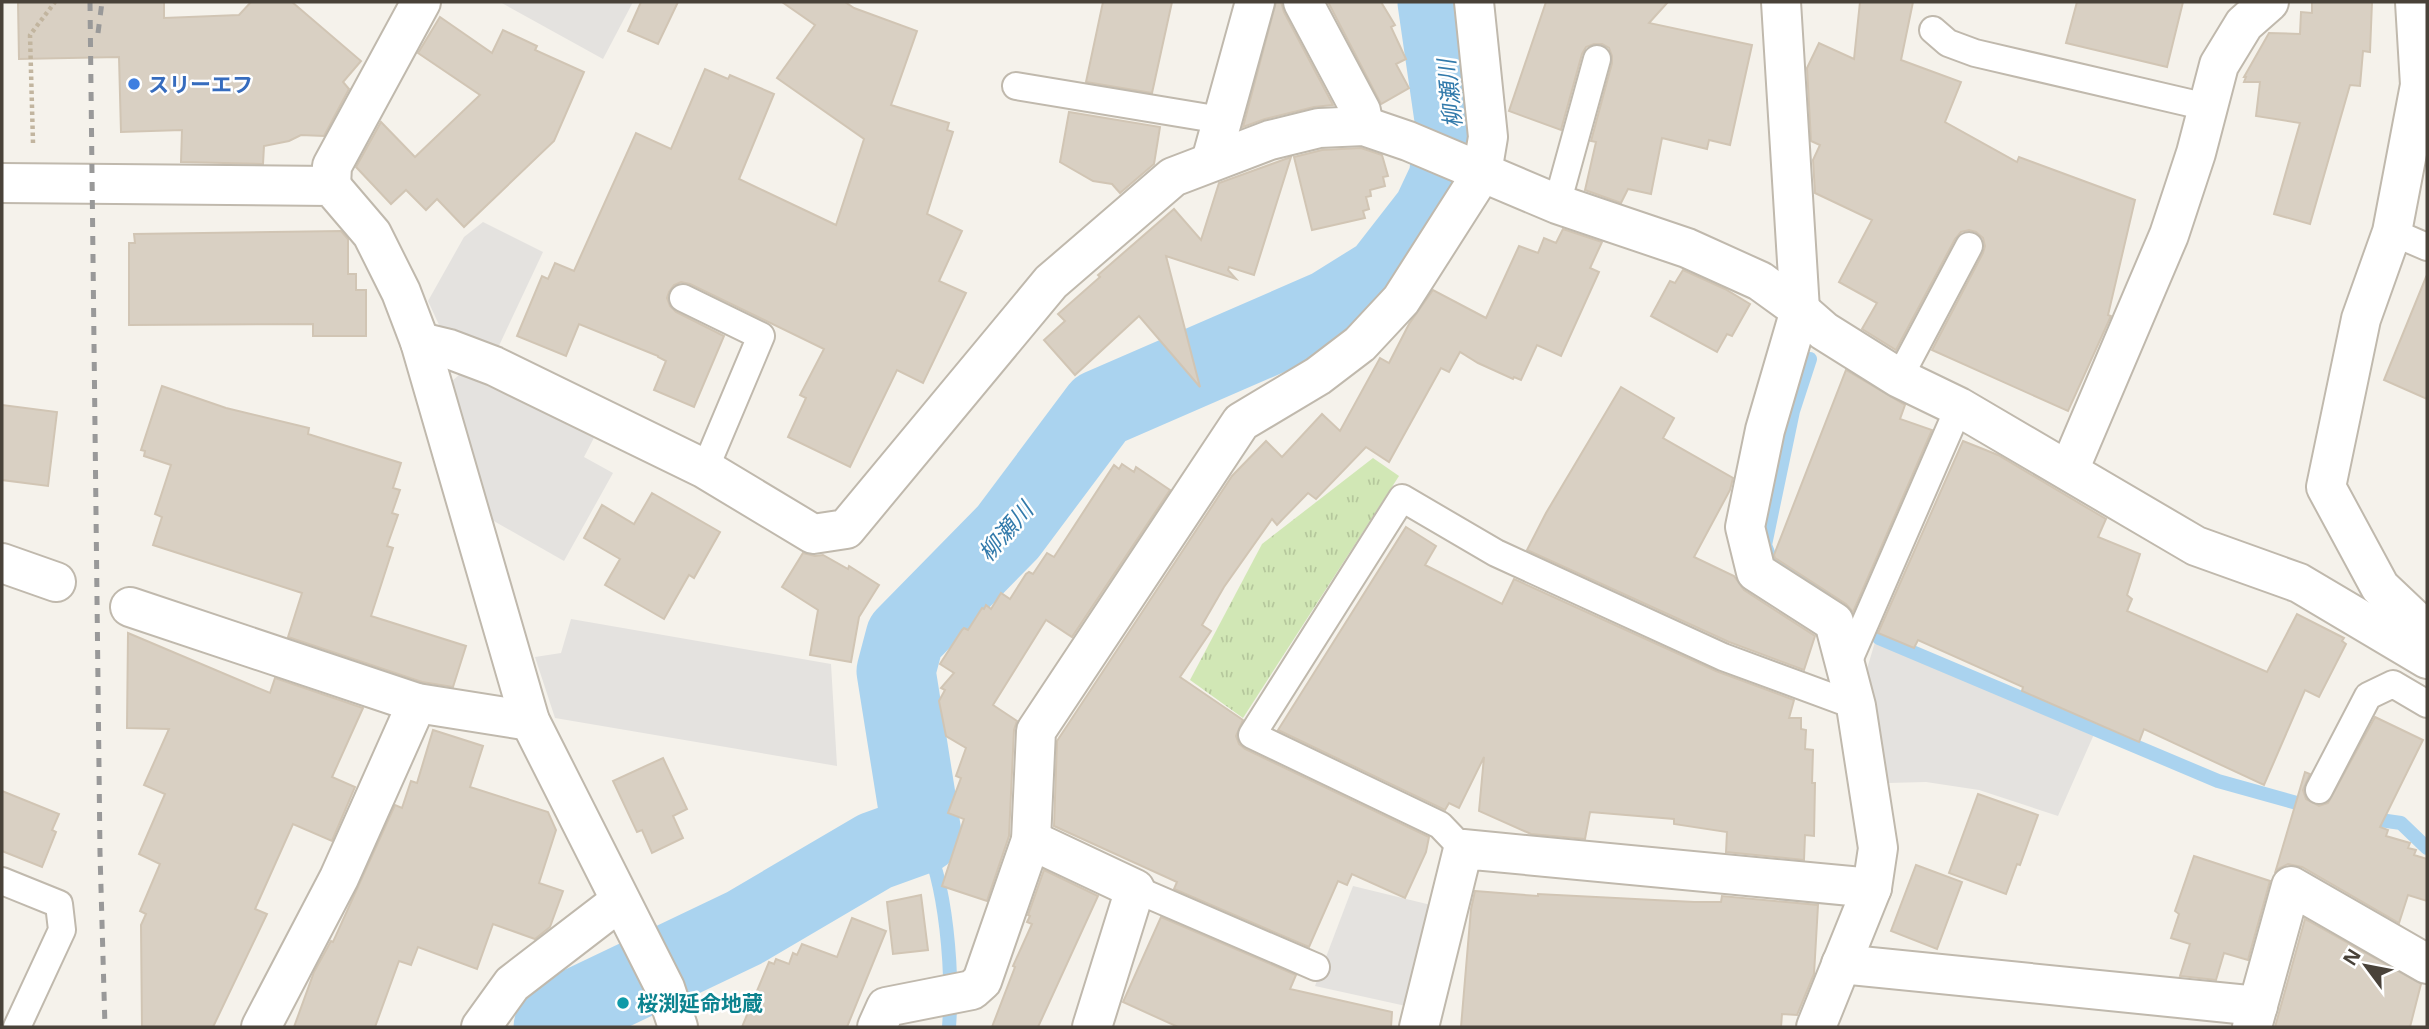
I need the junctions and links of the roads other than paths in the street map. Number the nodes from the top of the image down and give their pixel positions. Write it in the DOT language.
graph roads {
  1 [pos="421,2"];
  2 [pos="1255,2"];
  3 [pos="1303,2"];
  4 [pos="1474,2"];
  5 [pos="1781,2"];
  6 [pos="2269,2"];
  7 [pos="2415,2"];
  8 [pos="1933,30"];
  9 [pos="1597,59"];
  10 [pos="1016,86"];
  11 [pos="2207,107"];
  12 [pos="1221,120"];
  13 [pos="1364,126"];
  14 [pos="1211,160"];
  15 [pos="1472,169"];
  16 [pos="18,183"];
  17 [pos="331,186"];
  18 [pos="1557,204"];
  19 [pos="2392,232"];
  20 [pos="1969,246"];
  21 [pos="2427,247"];
  22 [pos="682,298"];
  23 [pos="1800,310"];
  24 [pos="420,342"];
  25 [pos="1899,379"];
  26 [pos="1959,407"];
  27 [pos="705,469"];
  28 [pos="2069,470"];
  29 [pos="2,563"];
  30 [pos="56,582"];
  31 [pos="130,607"];
  32 [pos="2427,639"];
  33 [pos="2427,659"];
  34 [pos="1846,667"];
  35 [pos="417,703"];
  36 [pos="2427,704"];
  37 [pos="1856,706"];
  38 [pos="530,721"];
  39 [pos="2319,790"];
  40 [pos="1031,840"];
  41 [pos="1463,849"];
  42 [pos="2,881"];
  43 [pos="1872,888"];
  44 [pos="1135,889"];
  45 [pos="620,901"];
  46 [pos="1841,964"];
  47 [pos="2427,964"];
  48 [pos="1317,967"];
  49 [pos="2255,1017"];
  50 [pos="17,1027"];
  51 [pos="261,1027"];
  52 [pos="481,1027"];
  53 [pos="678,1027"];
  54 [pos="877,1027"];
  55 [pos="1092,1027"];
  56 [pos="1419,1027"];
  57 [pos="1815,1027"];
  1 -- 17 [label="street"];
  2 -- 12 [label="street"];
  3 -- 13 [label="street"];
  4 -- 15 [label="street"];
  5 -- 23 [label="street"];
  6 -- 11 [label="street"];
  7 -- 19 [label="street"];
  8 -- 11 [label="lane"];
  9 -- 18 [label="lane"];
  10 -- 12 [label="lane"];
  11 -- 28 [label="street"];
  12 -- 14 [label="street"];
  13 -- 14 [label="street"];
  13 -- 15 [label="street"];
  14 -- 27 [label="street"];
  15 -- 18 [label="street"];
  15 -- 40 [label="street"];
  16 -- 17 [label="street"];
  17 -- 24 [label="street"];
  18 -- 23 [label="street"];
  19 -- 21 [label="lane"];
  19 -- 32 [label="street"];
  20 -- 25 [label="lane"];
  22 -- 27 [label="lane"];
  23 -- 25 [label="street"];
  23 -- 34 [label="street"];
  24 -- 27 [label="street"];
  24 -- 38 [label="street"];
  25 -- 26 [label="street"];
  26 -- 28 [label="street"];
  26 -- 34 [label="lane"];
  28 -- 33 [label="street"];
  29 -- 30 [label="street"];
  31 -- 35 [label="street"];
  34 -- 37 [label="street"];
  35 -- 38 [label="street"];
  35 -- 51 [label="street"];
  36 -- 39 [label="lane"];
  37 -- 41 [label="lane"];
  37 -- 43 [label="street"];
  38 -- 45 [label="street"];
  40 -- 44 [label="street"];
  40 -- 54 [label="street"];
  41 -- 43 [label="street"];
  41 -- 56 [label="street"];
  42 -- 50 [label="lane"];
  43 -- 46 [label="street"];
  44 -- 48 [label="lane"];
  44 -- 55 [label="street"];
  45 -- 52 [label="street"];
  45 -- 53 [label="street"];
  46 -- 49 [label="street"];
  46 -- 57 [label="street"];
  47 -- 49 [label="street"];
}
